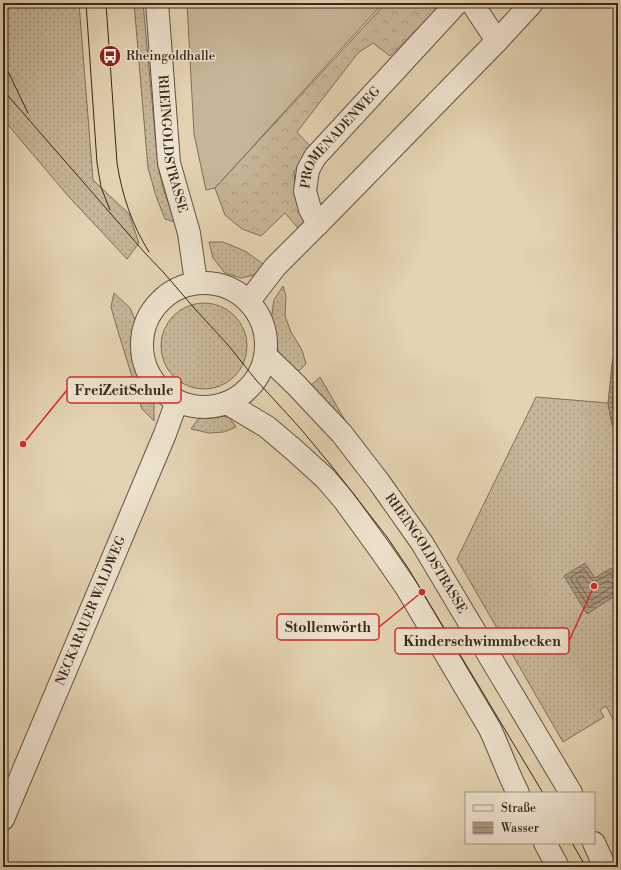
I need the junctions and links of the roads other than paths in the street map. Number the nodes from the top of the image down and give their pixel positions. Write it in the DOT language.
graph roads {
  1 [pos="157,3"];
  2 [pos="457,3"];
  3 [pos="472,3"];
  4 [pos="532,3"];
  5 [pos="497,40"];
  6 [pos="318,224"];
  7 [pos="196,282"];
  8 [pos="249,301"];
  9 [pos="266,356"];
  10 [pos="178,401"];
  11 [pos="227,403"];
  12 [pos="517,792"];
  13 [pos="570,792"];
  14 [pos="3,819"];
  15 [pos="546,844"];
  16 [pos="594,844"];
  17 [pos="558,867"];
  18 [pos="605,867"];
  1 -- 7 [label="street, RHEINGOLDSTRASSE"];
  2 -- 6 [label="street, PROMENADENWEG"];
  3 -- 5 [label="street"];
  4 -- 5 [label="street"];
  5 -- 6 [label="street"];
  6 -- 8 [label="street"];
  7 -- 8 [label="street"];
  7 -- 10 [label="street"];
  8 -- 9 [label="street"];
  9 -- 11 [label="street"];
  9 -- 13 [label="street, RHEINGOLDSTRASSE"];
  10 -- 11 [label="street"];
  10 -- 14 [label="street, NECKARAUER WALDWEG"];
  11 -- 12 [label="street"];
  15 -- 17 [label="street"];
  16 -- 18 [label="street"];
}
